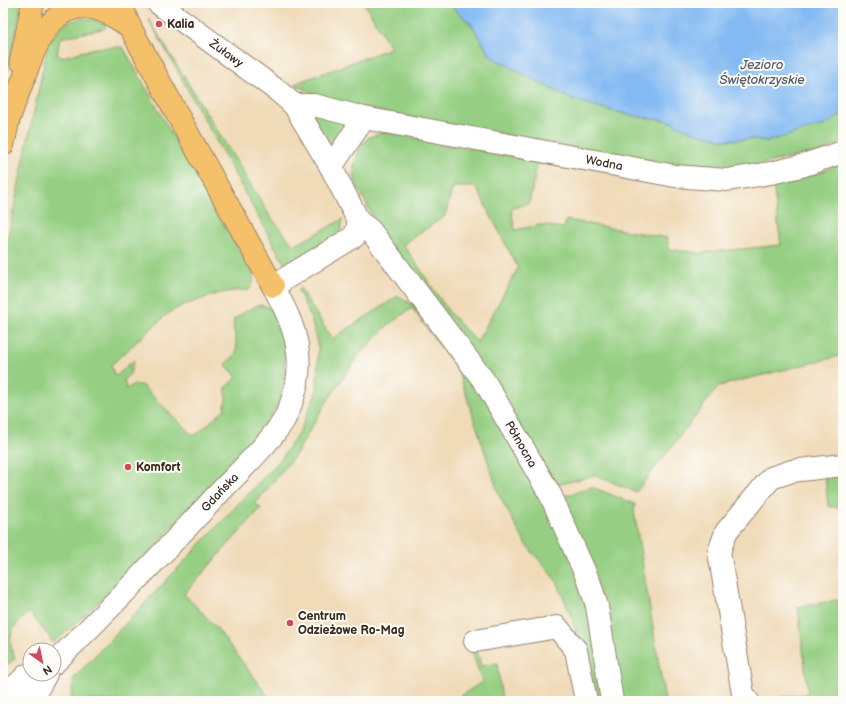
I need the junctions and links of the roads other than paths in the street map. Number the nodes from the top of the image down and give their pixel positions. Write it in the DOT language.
graph roads {
  1 [pos="33,3"];
  2 [pos="120,3"];
  3 [pos="158,3"];
  4 [pos="130,27"];
  5 [pos="294,105"];
  6 [pos="364,118"];
  7 [pos="8,121"];
  8 [pos="3,145"];
  9 [pos="843,152"];
  10 [pos="331,167"];
  11 [pos="359,222"];
  12 [pos="273,286"];
  13 [pos="843,465"];
  14 [pos="475,641"];
  15 [pos="62,655"];
  16 [pos="22,681"];
  17 [pos="42,682"];
  18 [pos="3,698"];
  19 [pos="21,701"];
  20 [pos="586,701"];
  21 [pos="612,701"];
  22 [pos="748,701"];
  1 -- 7 [label="main road"];
  2 -- 4 [label="main road"];
  3 -- 5 [label="street, Żuławy"];
  4 -- 7 [label="main road"];
  4 -- 12 [label="main road"];
  5 -- 6 [label="street, Wodna"];
  5 -- 10 [label="street, Żuławy"];
  6 -- 9 [label="street, Wodna"];
  6 -- 10 [label="street"];
  7 -- 8 [label="main road"];
  10 -- 11 [label="street, Żuławy"];
  11 -- 12 [label="street"];
  11 -- 21 [label="street, Północna"];
  12 -- 15 [label="street, Gdańska"];
  13 -- 22 [label="street"];
  14 -- 20 [label="street"];
  16 -- 18 [label="street"];
  17 -- 19 [label="street"];
}
